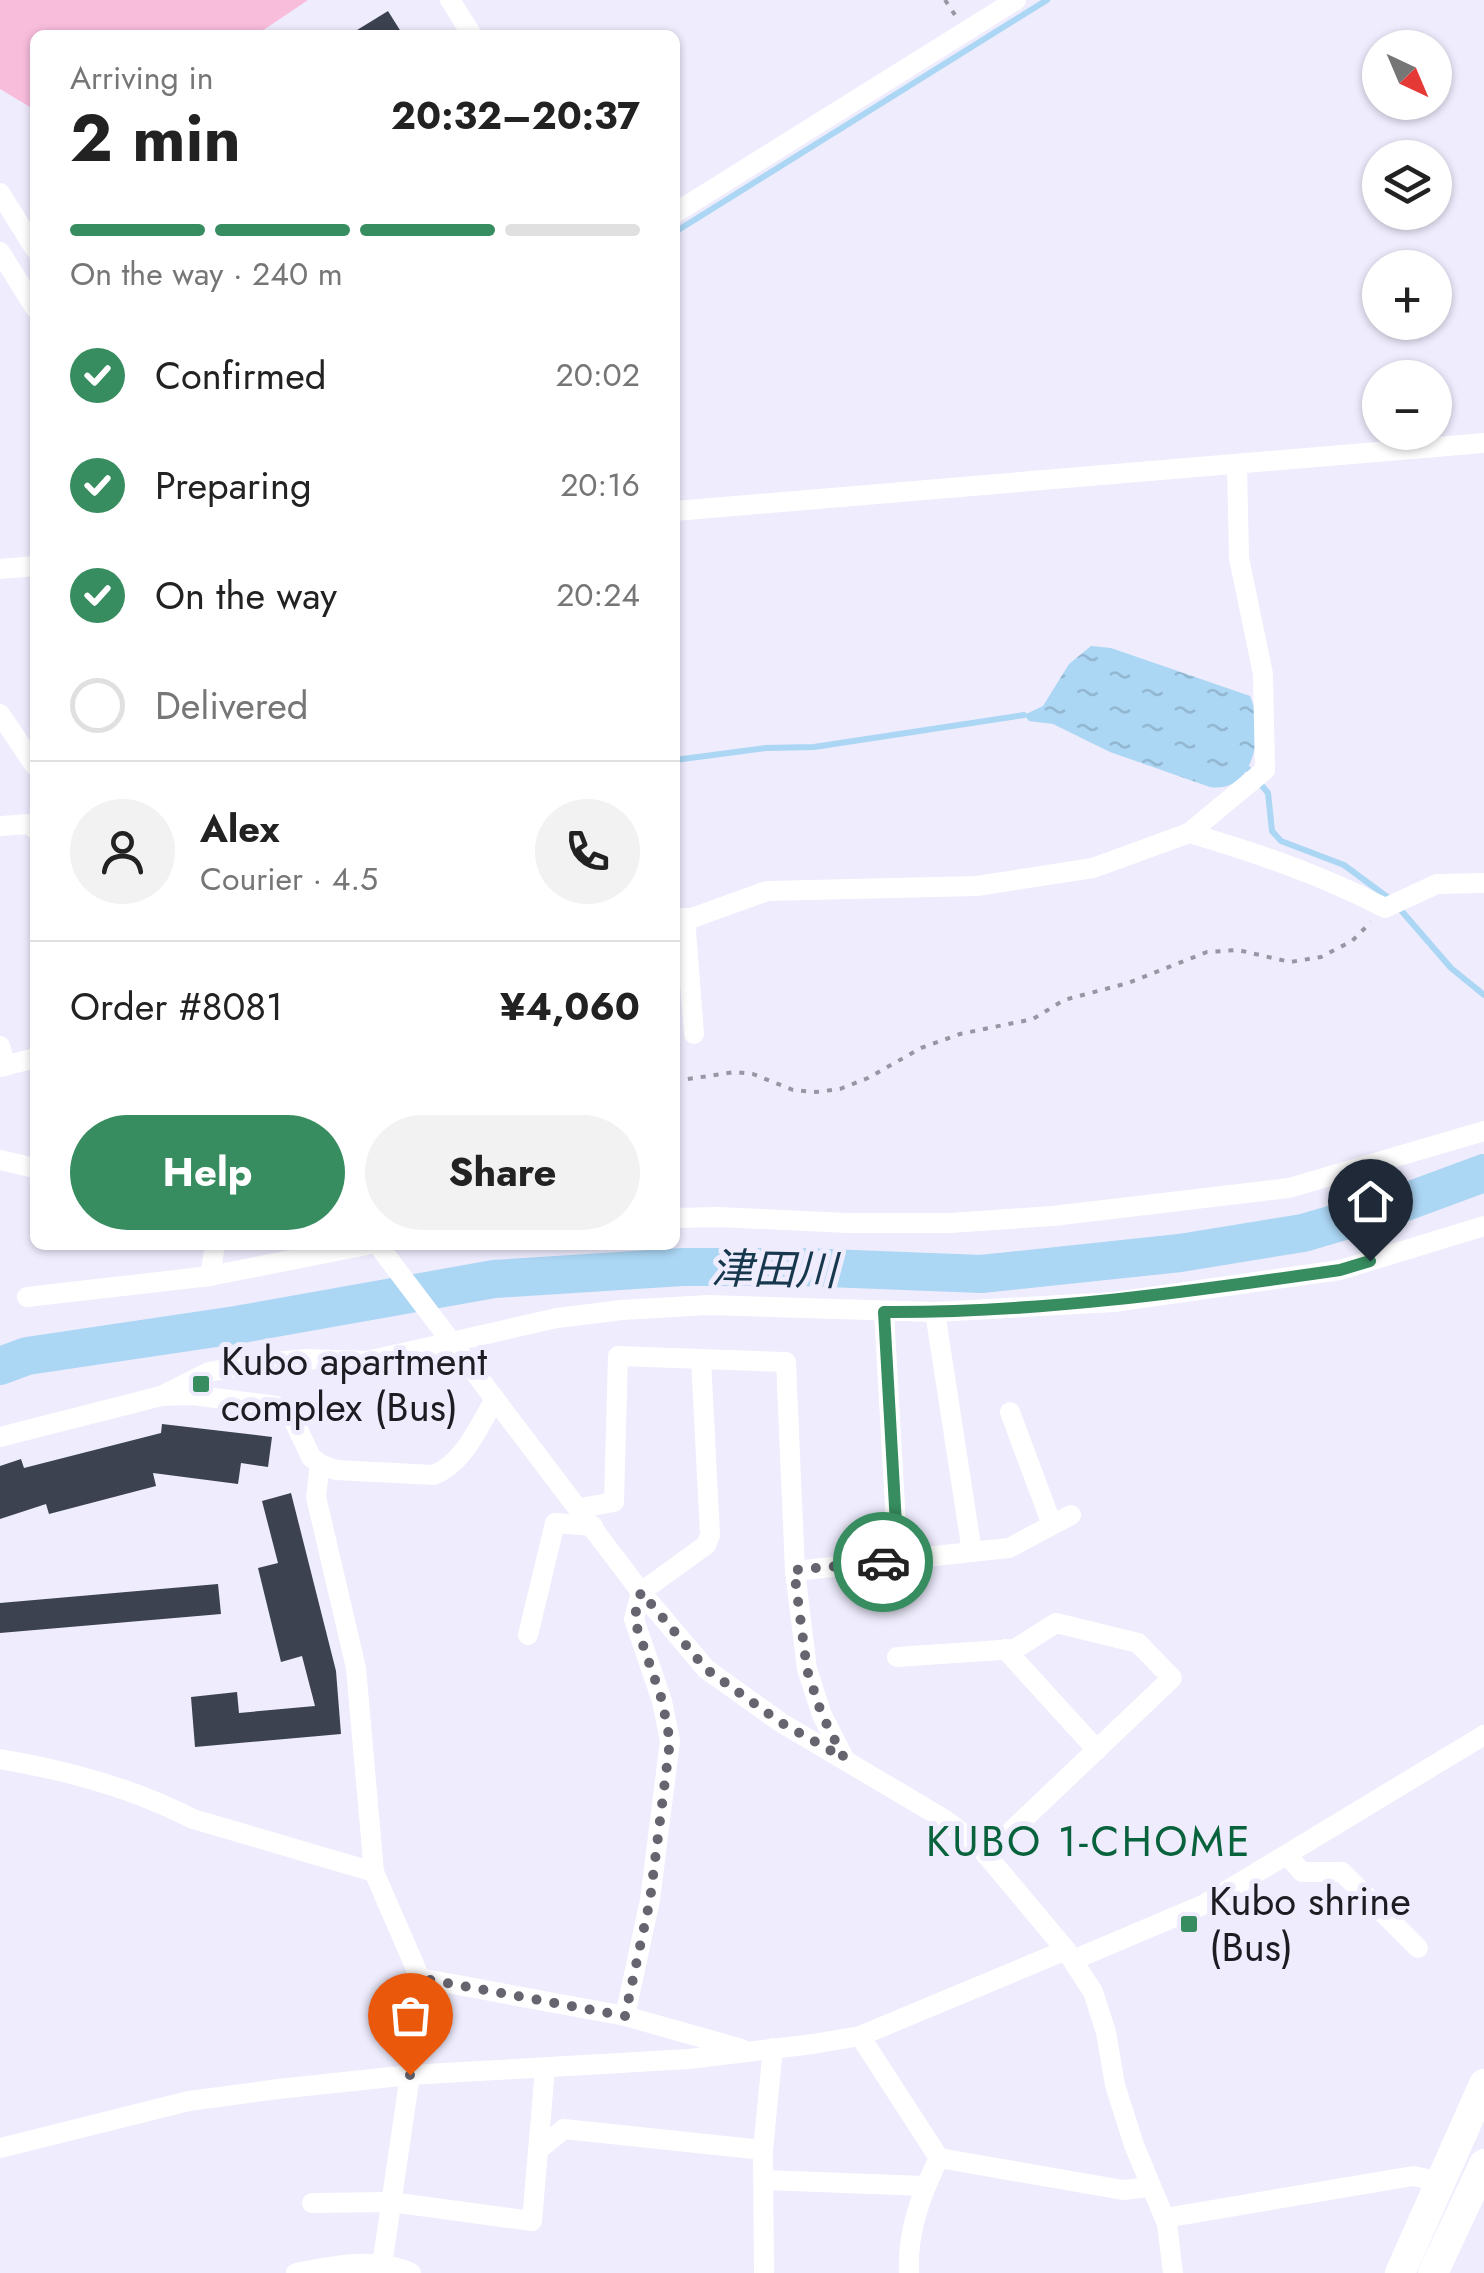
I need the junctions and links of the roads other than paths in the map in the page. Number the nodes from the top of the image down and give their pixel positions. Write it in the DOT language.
graph roads {
  1 [pos="450,0"];
  2 [pos="1016,0"];
  3 [pos="469,30"];
  4 [pos="0,194"];
  5 [pos="680,210"];
  6 [pos="30,241"];
  7 [pos="0,252"];
  8 [pos="30,300"];
  9 [pos="1484,442"];
  10 [pos="1237,464"];
  11 [pos="680,511"];
  12 [pos="30,566"];
  13 [pos="0,569"];
  14 [pos="0,714"];
  15 [pos="30,759"];
  16 [pos="30,824"];
  17 [pos="0,826"];
  18 [pos="1189,833"];
  19 [pos="1484,884"];
  20 [pos="680,918"];
  21 [pos="694,1034"];
  22 [pos="30,1058"];
  23 [pos="2,1060"];
  24 [pos="1484,1131"];
  25 [pos="0,1160"];
  26 [pos="30,1166"];
  27 [pos="680,1218"];
  28 [pos="1484,1226"];
  29 [pos="214,1250"];
  30 [pos="342,1250"];
  31 [pos="382,1250"];
  32 [pos="210,1276"];
  33 [pos="27,1297"];
  34 [pos="884,1312"];
  35 [pos="935,1312"];
  36 [pos="450,1341"];
  37 [pos="702,1359"];
  38 [pos="162,1396"];
  39 [pos="496,1399"];
  40 [pos="1010,1412"];
  41 [pos="0,1437"];
  42 [pos="320,1464"];
  43 [pos="580,1508"];
  44 [pos="593,1526"];
  45 [pos="972,1552"];
  46 [pos="898,1560"];
  47 [pos="794,1570"];
  48 [pos="641,1592"];
  49 [pos="528,1635"];
  50 [pos="1005,1649"];
  51 [pos="896,1657"];
  52 [pos="1484,1736"];
  53 [pos="1097,1750"];
  54 [pos="844,1758"];
  55 [pos="0,1759"];
  56 [pos="986,1855"];
  57 [pos="1287,1855"];
  58 [pos="374,1872"];
  59 [pos="1418,1948"];
  60 [pos="1070,1955"];
  61 [pos="420,1978"];
  62 [pos="625,2016"];
  63 [pos="860,2036"];
  64 [pos="773,2048"];
  65 [pos="748,2050"];
  66 [pos="545,2068"];
  67 [pos="410,2075"];
  68 [pos="1484,2084"];
  69 [pos="0,2147"];
  70 [pos="538,2150"];
  71 [pos="763,2150"];
  72 [pos="939,2158"];
  73 [pos="1484,2164"];
  74 [pos="764,2180"];
  75 [pos="1442,2182"];
  76 [pos="925,2186"];
  77 [pos="1150,2187"];
  78 [pos="390,2202"];
  79 [pos="312,2203"];
  80 [pos="1164,2218"];
  81 [pos="396,2269"];
  82 [pos="296,2273"];
  83 [pos="764,2273"];
  84 [pos="910,2273"];
  85 [pos="1172,2273"];
  86 [pos="1400,2273"];
  87 [pos="1433,2273"];
  1 -- 3 [label="street"];
  2 -- 5 [label="street"];
  4 -- 6 [label="street"];
  7 -- 8 [label="street"];
  9 -- 10 [label="street"];
  10 -- 11 [label="street"];
  10 -- 18 [label="street"];
  12 -- 13 [label="street"];
  14 -- 15 [label="street"];
  16 -- 17 [label="street"];
  18 -- 19 [label="street"];
  18 -- 20 [label="street"];
  20 -- 21 [label="street"];
  22 -- 23 [label="street"];
  24 -- 27 [label="street"];
  25 -- 26 [label="street"];
  28 -- 35 [label="street"];
  29 -- 32 [label="street"];
  30 -- 32 [label="street"];
  31 -- 36 [label="street"];
  32 -- 33 [label="street"];
  34 -- 35 [label="street"];
  34 -- 36 [label="street"];
  34 -- 46 [label="street"];
  35 -- 45 [label="street"];
  36 -- 38 [label="street"];
  36 -- 39 [label="street"];
  37 -- 43 [label="street"];
  37 -- 47 [label="street"];
  37 -- 48 [label="street"];
  38 -- 41 [label="street"];
  38 -- 42 [label="street"];
  39 -- 42 [label="street"];
  39 -- 43 [label="street"];
  40 -- 45 [label="street"];
  42 -- 58 [label="street"];
  43 -- 44 [label="street"];
  44 -- 48 [label="street"];
  44 -- 49 [label="street"];
  45 -- 46 [label="street"];
  46 -- 47 [label="street"];
  47 -- 54 [label="street"];
  48 -- 54 [label="street"];
  48 -- 62 [label="street"];
  50 -- 51 [label="street"];
  50 -- 53 [label="street"];
  50 -- 53 [label="street"];
  52 -- 57 [label="street"];
  53 -- 56 [label="street"];
  54 -- 56 [label="street"];
  55 -- 58 [label="street"];
  56 -- 60 [label="street"];
  57 -- 59 [label="street"];
  57 -- 60 [label="street"];
  58 -- 61 [label="street"];
  60 -- 63 [label="street"];
  60 -- 77 [label="street"];
  61 -- 62 [label="street"];
  61 -- 67 [label="street"];
  62 -- 65 [label="street"];
  63 -- 64 [label="street"];
  63 -- 72 [label="street"];
  64 -- 65 [label="street"];
  64 -- 71 [label="street"];
  65 -- 66 [label="street"];
  66 -- 67 [label="street"];
  66 -- 70 [label="street"];
  67 -- 69 [label="street"];
  67 -- 78 [label="street"];
  68 -- 75 [label="highway"];
  70 -- 71 [label="street"];
  70 -- 78 [label="street"];
  71 -- 74 [label="street"];
  72 -- 76 [label="street"];
  72 -- 77 [label="street"];
  73 -- 87 [label="highway"];
  74 -- 76 [label="street"];
  74 -- 83 [label="street"];
  75 -- 80 [label="street"];
  75 -- 86 [label="highway"];
  76 -- 84 [label="street"];
  77 -- 80 [label="street"];
  78 -- 79 [label="street"];
  78 -- 81 [label="street"];
  80 -- 85 [label="street"];
  81 -- 82 [label="street"];
}
